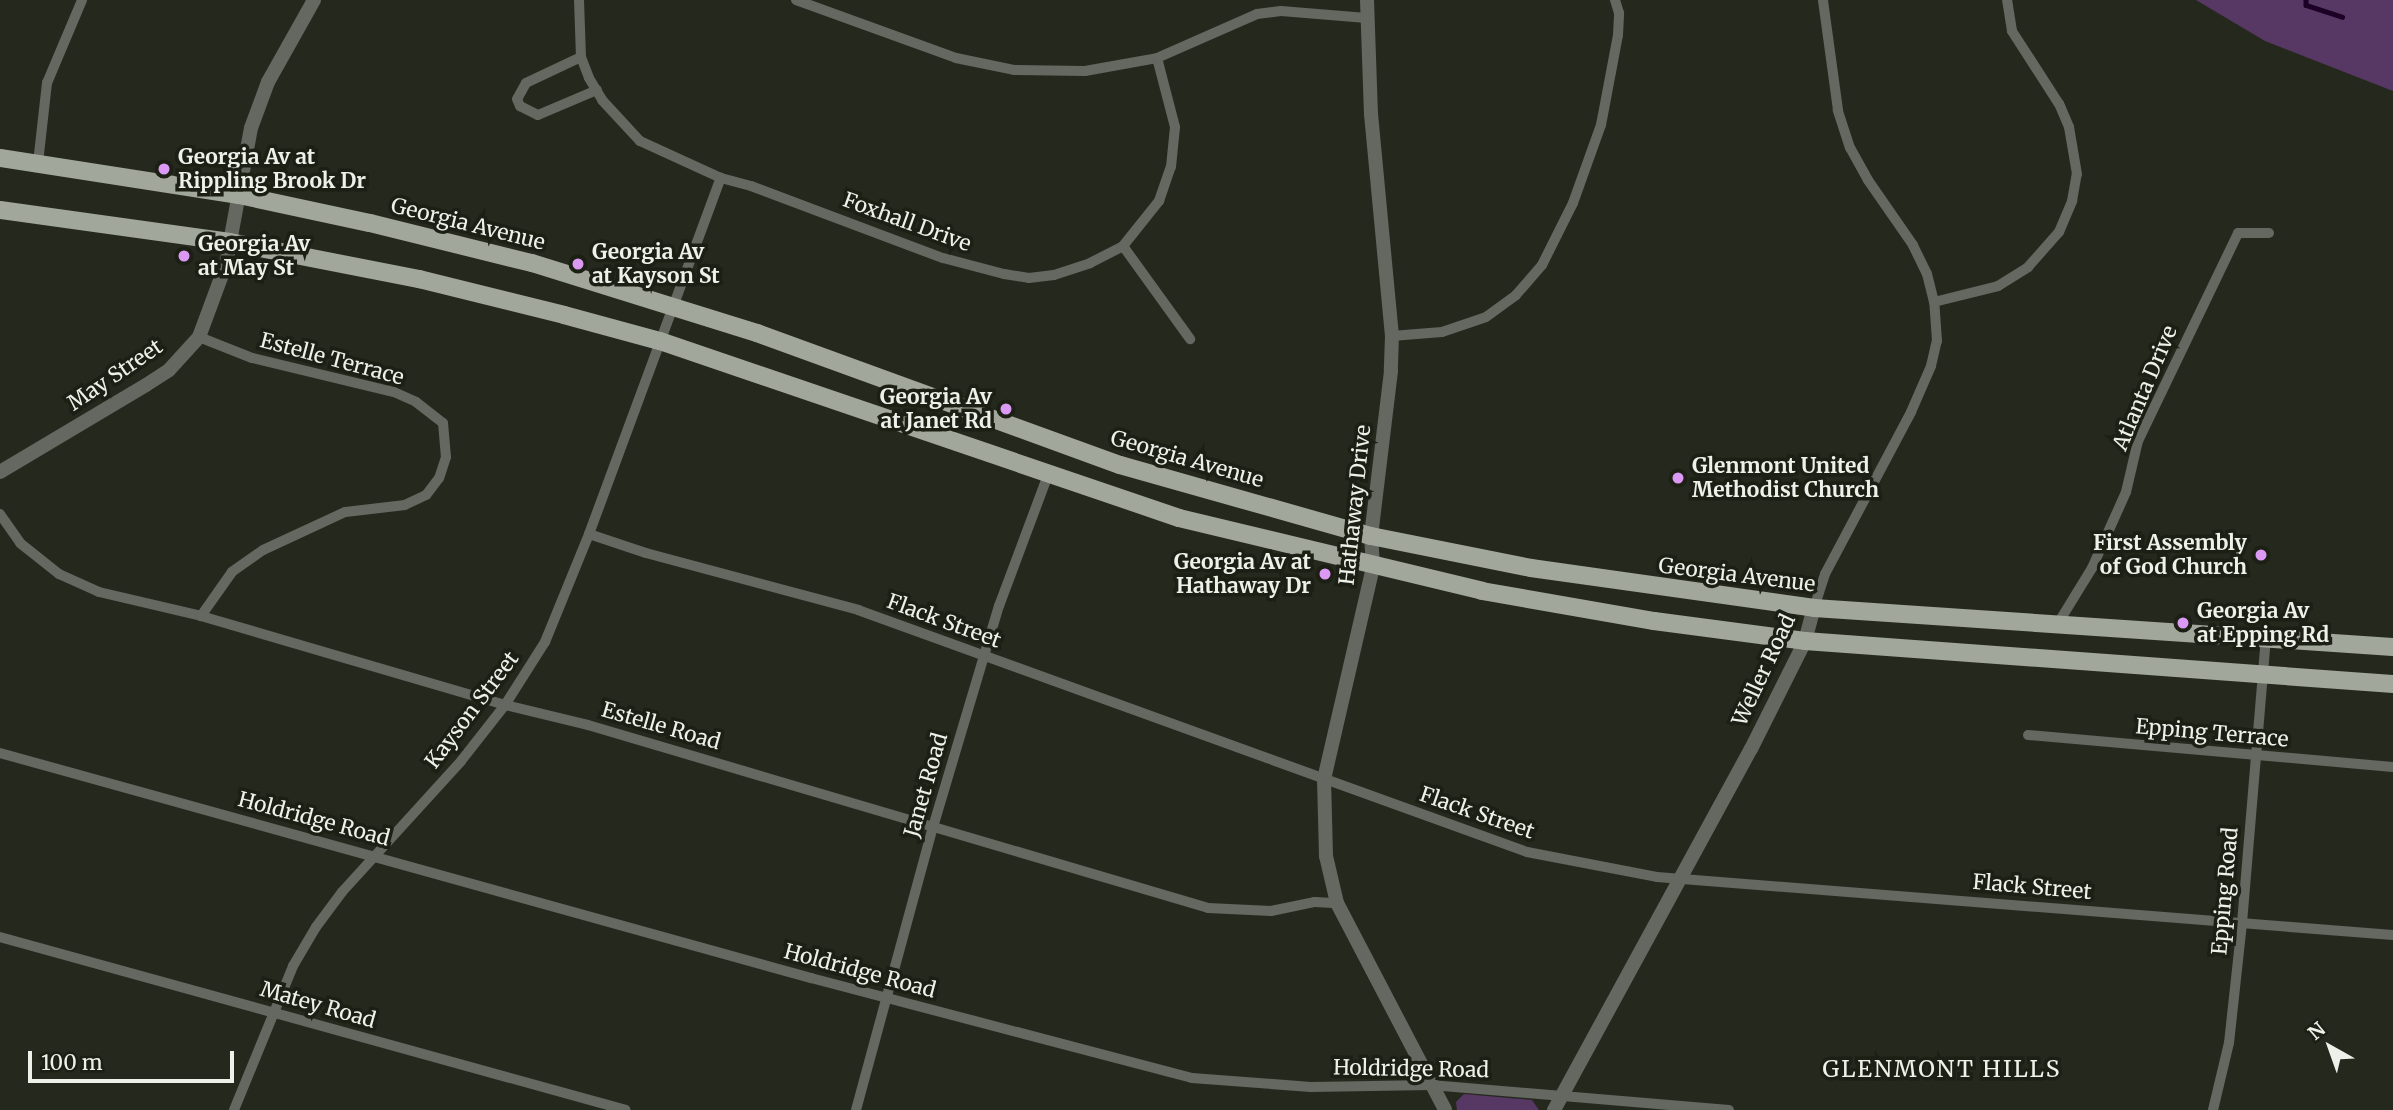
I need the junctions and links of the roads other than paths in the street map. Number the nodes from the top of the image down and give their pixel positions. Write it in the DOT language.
graph roads {
  1 [pos="82,0"];
  2 [pos="314,0"];
  3 [pos="579,0"];
  4 [pos="796,0"];
  5 [pos="1367,0"];
  6 [pos="1615,0"];
  7 [pos="1823,0"];
  8 [pos="2007,0"];
  9 [pos="1367,18"];
  10 [pos="581,57"];
  11 [pos="1157,58"];
  12 [pos="597,90"];
  13 [pos="0,158"];
  14 [pos="38,163"];
  15 [pos="721,178"];
  16 [pos="239,195"];
  17 [pos="0,210"];
  18 [pos="2269,233"];
  19 [pos="230,242"];
  20 [pos="1123,246"];
  21 [pos="1934,302"];
  22 [pos="674,307"];
  23 [pos="1392,336"];
  24 [pos="199,337"];
  25 [pos="1190,339"];
  26 [pos="660,341"];
  27 [pos="0,472"];
  28 [pos="1048,475"];
  29 [pos="0,514"];
  30 [pos="589,534"];
  31 [pos="1371,536"];
  32 [pos="1373,566"];
  33 [pos="1814,608"];
  34 [pos="201,616"];
  35 [pos="2057,625"];
  36 [pos="2266,638"];
  37 [pos="1805,641"];
  38 [pos="2393,647"];
  39 [pos="984,656"];
  40 [pos="2263,674"];
  41 [pos="2393,684"];
  42 [pos="505,705"];
  43 [pos="2028,735"];
  44 [pos="0,753"];
  45 [pos="2256,756"];
  46 [pos="2393,766"];
  47 [pos="1324,779"];
  48 [pos="933,827"];
  49 [pos="376,857"];
  50 [pos="1679,878"];
  51 [pos="1337,903"];
  52 [pos="2242,923"];
  53 [pos="2393,935"];
  54 [pos="0,937"];
  55 [pos="886,998"];
  56 [pos="274,1012"];
  57 [pos="1431,1085"];
  58 [pos="1563,1094"];
  59 [pos="234,1110"];
  60 [pos="626,1110"];
  61 [pos="856,1110"];
  62 [pos="1445,1110"];
  63 [pos="1554,1110"];
  64 [pos="1730,1110"];
  65 [pos="2214,1110"];
  1 -- 14 [label="street"];
  2 -- 16 [label="street, May Street"];
  3 -- 10 [label="street, Foxhall Drive"];
  4 -- 11 [label="street"];
  5 -- 9 [label="street, Hathaway Drive"];
  6 -- 23 [label="street"];
  7 -- 21 [label="street, Weller Road"];
  8 -- 21 [label="street"];
  9 -- 11 [label="street"];
  9 -- 23 [label="street, Hathaway Drive"];
  10 -- 12 [label="street, Foxhall Drive"];
  10 -- 12 [label="street"];
  11 -- 20 [label="street, Foxhall Drive"];
  12 -- 15 [label="street, Foxhall Drive"];
  13 -- 14 [label="main road, Georgia Avenue"];
  14 -- 16 [label="main road, Georgia Avenue"];
  15 -- 20 [label="street, Foxhall Drive"];
  15 -- 22 [label="street, Kayson Street"];
  16 -- 19 [label="street, May Street"];
  16 -- 22 [label="main road, Georgia Avenue"];
  17 -- 19 [label="main road"];
  18 -- 35 [label="street, Atlanta Drive"];
  19 -- 24 [label="street, May Street"];
  19 -- 26 [label="main road"];
  20 -- 25 [label="street"];
  21 -- 33 [label="street, Weller Road"];
  22 -- 26 [label="street, Kayson Street"];
  22 -- 31 [label="main road, Georgia Avenue"];
  23 -- 31 [label="street, Hathaway Drive"];
  24 -- 27 [label="street, May Street"];
  24 -- 34 [label="street, Estelle Terrace"];
  26 -- 28 [label="main road"];
  26 -- 30 [label="street, Kayson Street"];
  28 -- 32 [label="main road"];
  28 -- 39 [label="street, Janet Road"];
  29 -- 34 [label="street, Estelle Road"];
  30 -- 39 [label="street, Flack Street"];
  30 -- 42 [label="street, Kayson Street"];
  31 -- 32 [label="street, Hathaway Drive"];
  31 -- 33 [label="main road, Georgia Avenue"];
  32 -- 37 [label="main road"];
  32 -- 47 [label="street, Hathaway Drive"];
  33 -- 35 [label="main road, Georgia Avenue"];
  33 -- 37 [label="street, Weller Road"];
  34 -- 42 [label="street, Estelle Road"];
  35 -- 36 [label="main road, Georgia Avenue"];
  36 -- 38 [label="main road, Georgia Avenue"];
  36 -- 40 [label="street, Epping Road"];
  37 -- 40 [label="main road"];
  37 -- 50 [label="street, Weller Road"];
  39 -- 47 [label="street, Flack Street"];
  39 -- 48 [label="street, Janet Road"];
  40 -- 41 [label="main road"];
  40 -- 45 [label="street, Epping Road"];
  42 -- 48 [label="street, Estelle Road"];
  42 -- 49 [label="street, Kayson Street"];
  43 -- 45 [label="street, Epping Terrace"];
  44 -- 49 [label="street, Holdridge Road"];
  45 -- 46 [label="street, Epping Terrace"];
  45 -- 52 [label="street, Epping Road"];
  47 -- 50 [label="street, Flack Street"];
  47 -- 51 [label="street, Hathaway Drive"];
  48 -- 51 [label="street, Estelle Road"];
  48 -- 55 [label="street, Janet Road"];
  49 -- 55 [label="street, Holdridge Road"];
  49 -- 56 [label="street, Kayson Street"];
  50 -- 52 [label="street, Flack Street"];
  50 -- 58 [label="street, Weller Road"];
  51 -- 57 [label="street, Hathaway Drive"];
  52 -- 53 [label="street, Flack Street"];
  52 -- 65 [label="street, Epping Road"];
  54 -- 56 [label="street, Matey Road"];
  55 -- 57 [label="street, Holdridge Road"];
  55 -- 61 [label="street, Janet Road"];
  56 -- 59 [label="street, Kayson Street"];
  56 -- 60 [label="street, Matey Road"];
  57 -- 58 [label="street, Holdridge Road"];
  57 -- 62 [label="street, Hathaway Drive"];
  58 -- 63 [label="street, Weller Road"];
  58 -- 64 [label="street, Holdridge Road"];
}
